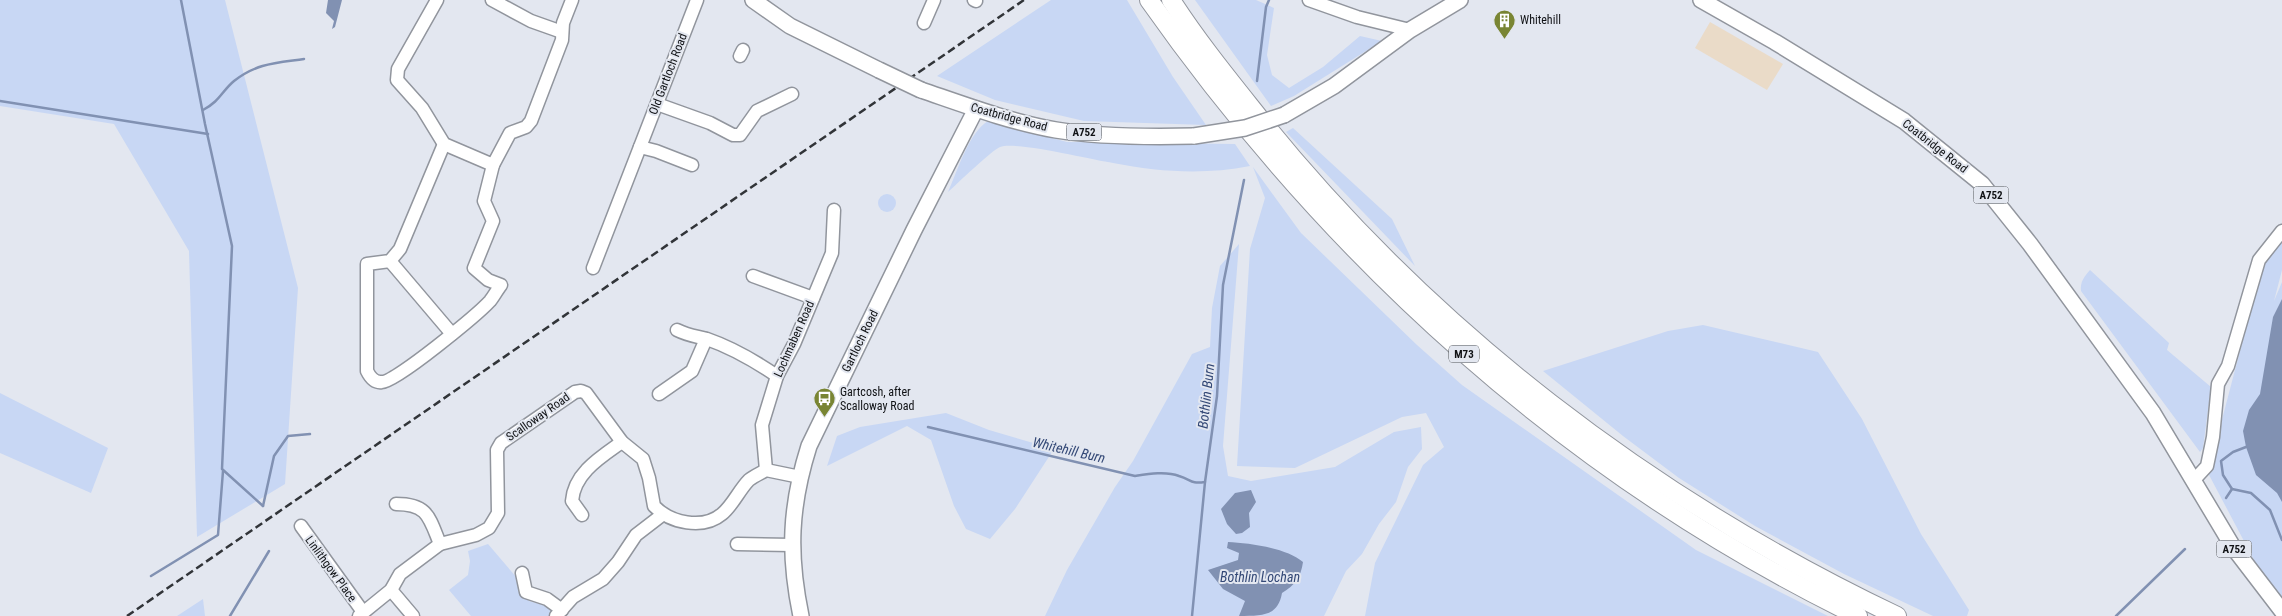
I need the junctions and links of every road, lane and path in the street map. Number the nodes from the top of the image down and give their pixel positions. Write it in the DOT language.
graph roads {
  1 [pos="437,0"];
  2 [pos="492,0"];
  3 [pos="572,0"];
  4 [pos="697,0"];
  5 [pos="753,0"];
  6 [pos="934,0"];
  7 [pos="1149,0"];
  8 [pos="1171,0"];
  9 [pos="1309,0"];
  10 [pos="1460,0"];
  11 [pos="1702,0"];
  12 [pos="924,23"];
  13 [pos="1410,30"];
  14 [pos="562,32"];
  15 [pos="792,94"];
  16 [pos="657,104"];
  17 [pos="976,109"];
  18 [pos="444,144"];
  19 [pos="640,147"];
  20 [pos="493,165"];
  21 [pos="692,165"];
  22 [pos="834,210"];
  23 [pos="2282,231"];
  24 [pos="390,260"];
  25 [pos="593,268"];
  26 [pos="753,276"];
  27 [pos="813,298"];
  28 [pos="677,330"];
  29 [pos="452,334"];
  30 [pos="706,339"];
  31 [pos="777,376"];
  32 [pos="659,394"];
  33 [pos="622,442"];
  34 [pos="766,470"];
  35 [pos="800,477"];
  36 [pos="2194,480"];
  37 [pos="396,504"];
  38 [pos="662,514"];
  39 [pos="582,515"];
  40 [pos="300,526"];
  41 [pos="440,544"];
  42 [pos="736,544"];
  43 [pos="792,545"];
  44 [pos="522,573"];
  45 [pos="391,590"];
  46 [pos="2282,611"];
  47 [pos="559,613"];
  48 [pos="361,614"];
  49 [pos="413,616"];
  50 [pos="801,616"];
  51 [pos="1858,616"];
  52 [pos="1897,616"];
  1 -- 18 [label="street"];
  2 -- 14 [label="street"];
  3 -- 14 [label="street"];
  4 -- 16 [label="street, Old Gartloch Road"];
  5 -- 17 [label="main road, Coatbridge Road / A752, bridge"];
  6 -- 12 [label="street"];
  7 -- 51 [label="highway, M73"];
  8 -- 52 [label="highway, M73"];
  9 -- 13 [label="street"];
  10 -- 13 [label="main road, Coatbridge Road / A752"];
  11 -- 36 [label="main road, Coatbridge Road / A752"];
  13 -- 17 [label="main road, Coatbridge Road / A752, bridge"];
  14 -- 20 [label="street"];
  15 -- 16 [label="street"];
  16 -- 19 [label="street, Old Gartloch Road"];
  17 -- 35 [label="main road, Gartloch Road"];
  18 -- 20 [label="street"];
  18 -- 24 [label="street"];
  19 -- 21 [label="street"];
  19 -- 25 [label="street, Old Gartloch Road"];
  20 -- 29 [label="street"];
  22 -- 27 [label="street, Lochmaben Road"];
  23 -- 36 [label="street"];
  24 -- 29 [label="street"];
  24 -- 29 [label="street"];
  26 -- 27 [label="street"];
  27 -- 31 [label="street, Lochmaben Road"];
  28 -- 30 [label="street"];
  30 -- 31 [label="street"];
  30 -- 32 [label="street"];
  31 -- 34 [label="street, Lochmaben Road"];
  33 -- 38 [label="street"];
  33 -- 39 [label="street"];
  33 -- 41 [label="street, Scalloway Road"];
  34 -- 35 [label="street"];
  34 -- 38 [label="street"];
  35 -- 43 [label="main road, Gartloch Road"];
  36 -- 46 [label="main road, A752"];
  37 -- 41 [label="street"];
  38 -- 47 [label="street"];
  40 -- 48 [label="street, Linlithgow Place"];
  41 -- 45 [label="street, Scalloway Road"];
  42 -- 43 [label="street"];
  43 -- 50 [label="main road, Gartloch Road"];
  44 -- 47 [label="street"];
  45 -- 48 [label="street, Scalloway Road"];
  45 -- 49 [label="street"];
}
